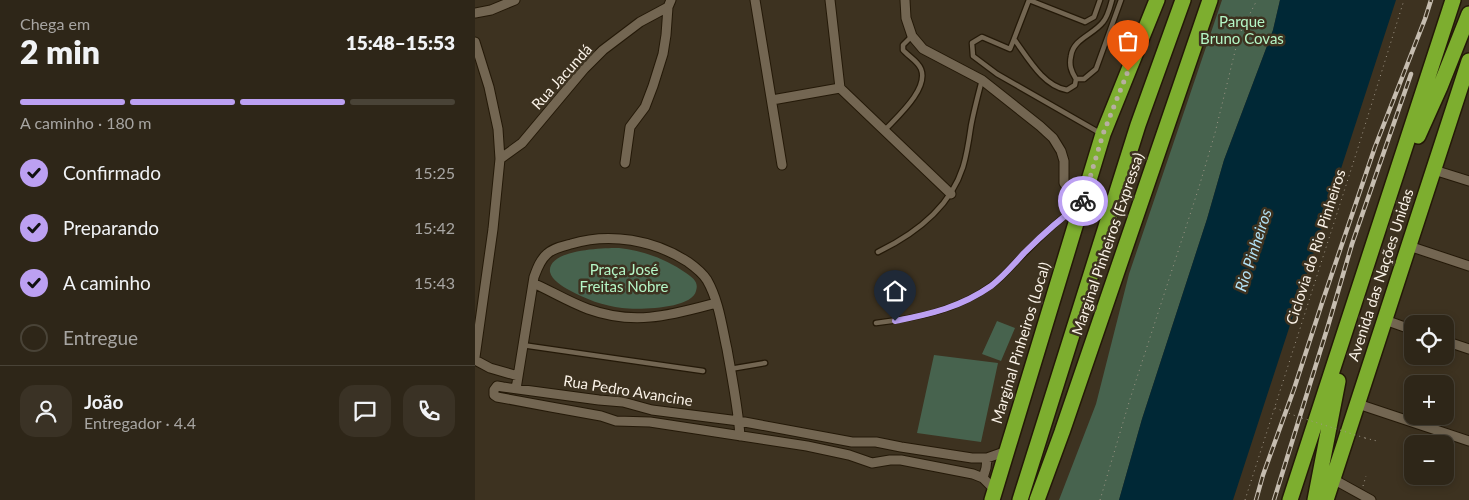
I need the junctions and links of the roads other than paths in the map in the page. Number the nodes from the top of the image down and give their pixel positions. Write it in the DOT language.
graph roads {
  1 [pos="515,0"];
  2 [pos="755,0"];
  3 [pos="831,0"];
  4 [pos="905,0"];
  5 [pos="1100,0"];
  6 [pos="1112,0"];
  7 [pos="1121,0"];
  8 [pos="1157,0"];
  9 [pos="1183,0"];
  10 [pos="1210,0"];
  11 [pos="1453,0"];
  12 [pos="670,4"];
  13 [pos="475,13"];
  14 [pos="1469,14"];
  15 [pos="1085,22"];
  16 [pos="1089,34"];
  17 [pos="912,36"];
  18 [pos="1014,39"];
  19 [pos="475,42"];
  20 [pos="1469,62"];
  21 [pos="1076,79"];
  22 [pos="982,80"];
  23 [pos="840,88"];
  24 [pos="772,100"];
  25 [pos="884,131"];
  26 [pos="1103,134"];
  27 [pos="500,159"];
  28 [pos="625,163"];
  29 [pos="782,165"];
  30 [pos="1434,170"];
  31 [pos="1469,181"];
  32 [pos="1391,191"];
  33 [pos="951,194"];
  34 [pos="1082,203"];
  35 [pos="1409,246"];
  36 [pos="878,252"];
  37 [pos="1469,266"];
  38 [pos="533,283"];
  39 [pos="716,303"];
  40 [pos="1385,320"];
  41 [pos="877,323"];
  42 [pos="1404,327"];
  43 [pos="1347,329"];
  44 [pos="476,343"];
  45 [pos="1454,343"];
  46 [pos="523,346"];
  47 [pos="1469,349"];
  48 [pos="475,358"];
  49 [pos="765,363"];
  50 [pos="730,369"];
  51 [pos="703,371"];
  52 [pos="518,376"];
  53 [pos="516,389"];
  54 [pos="614,402"];
  55 [pos="1358,404"];
  56 [pos="635,406"];
  57 [pos="610,420"];
  58 [pos="629,421"];
  59 [pos="739,421"];
  60 [pos="740,436"];
  61 [pos="1469,441"];
  62 [pos="867,442"];
  63 [pos="885,444"];
  64 [pos="1007,451"];
  65 [pos="860,458"];
  66 [pos="987,458"];
  67 [pos="885,461"];
  68 [pos="983,478"];
  69 [pos="1333,479"];
  70 [pos="994,496"];
  71 [pos="1020,500"];
  72 [pos="1037,500"];
  73 [pos="1290,500"];
  74 [pos="1315,500"];
  75 [pos="1325,500"];
  76 [pos="1371,500"];
  1 -- 13 [label="street"];
  2 -- 24 [label="street"];
  3 -- 23 [label="street"];
  4 -- 17 [label="street"];
  5 -- 15 [label="lane"];
  6 -- 16 [label="lane"];
  7 -- 21 [label="lane"];
  8 -- 26 [label="highway, Marginal Pinheiros (Local)"];
  9 -- 71 [label="highway"];
  10 -- 72 [label="highway, Marginal Pinheiros (Expressa)"];
  11 -- 32 [label="highway"];
  12 -- 27 [label="street, Rua Jacundá"];
  12 -- 28 [label="street"];
  14 -- 32 [label="highway"];
  15 -- 16 [label="lane"];
  15 -- 18 [label="lane"];
  16 -- 21 [label="lane"];
  17 -- 22 [label="street"];
  17 -- 25 [label="lane"];
  18 -- 21 [label="lane"];
  18 -- 26 [label="lane"];
  19 -- 27 [label="street"];
  20 -- 30 [label="highway, Avenida das Nações Unidas"];
  22 -- 33 [label="lane"];
  22 -- 34 [label="street"];
  23 -- 24 [label="street"];
  23 -- 25 [label="street"];
  24 -- 29 [label="street"];
  25 -- 33 [label="street"];
  26 -- 34 [label="highway, Marginal Pinheiros (Local)"];
  27 -- 44 [label="street"];
  30 -- 31 [label="street"];
  30 -- 35 [label="highway, Avenida das Nações Unidas"];
  32 -- 43 [label="highway"];
  33 -- 36 [label="lane"];
  34 -- 41 [label="lane"];
  34 -- 64 [label="highway, Marginal Pinheiros (Local)"];
  35 -- 37 [label="street"];
  35 -- 40 [label="highway, Avenida das Nações Unidas"];
  38 -- 39 [label="street"];
  38 -- 39 [label="street"];
  38 -- 46 [label="street"];
  39 -- 50 [label="street"];
  40 -- 42 [label="street"];
  40 -- 55 [label="highway, Avenida das Nações Unidas"];
  43 -- 73 [label="highway"];
  43 -- 74 [label="highway"];
  44 -- 48 [label="street"];
  45 -- 47 [label="street"];
  46 -- 51 [label="lane"];
  46 -- 52 [label="street"];
  48 -- 52 [label="street"];
  49 -- 50 [label="lane"];
  50 -- 59 [label="street"];
  52 -- 53 [label="street"];
  53 -- 54 [label="street, Rua Pedro Avancine"];
  53 -- 57 [label="street, Rua Pedro Avancine"];
  54 -- 56 [label="street, Rua Pedro Avancine"];
  54 -- 57 [label="street"];
  55 -- 61 [label="street"];
  55 -- 69 [label="highway, Avenida das Nações Unidas"];
  56 -- 58 [label="street"];
  56 -- 59 [label="street, Rua Pedro Avancine"];
  57 -- 58 [label="street, Rua Pedro Avancine"];
  58 -- 60 [label="street, Rua Pedro Avancine"];
  59 -- 60 [label="street"];
  59 -- 62 [label="street, Rua Pedro Avancine"];
  60 -- 65 [label="street, Rua Pedro Avancine"];
  62 -- 63 [label="street, Rua Pedro Avancine"];
  62 -- 65 [label="street"];
  63 -- 66 [label="street, Rua Pedro Avancine"];
  63 -- 67 [label="street"];
  64 -- 66 [label="street, Rua Pedro Avancine"];
  64 -- 70 [label="highway, Marginal Pinheiros (Local)"];
  65 -- 67 [label="street, Rua Pedro Avancine"];
  66 -- 68 [label="street"];
  67 -- 68 [label="street, Rua Pedro Avancine"];
  68 -- 70 [label="street, Rua Pedro Avancine"];
  69 -- 75 [label="highway, Avenida das Nações Unidas"];
  69 -- 76 [label="street"];
}
